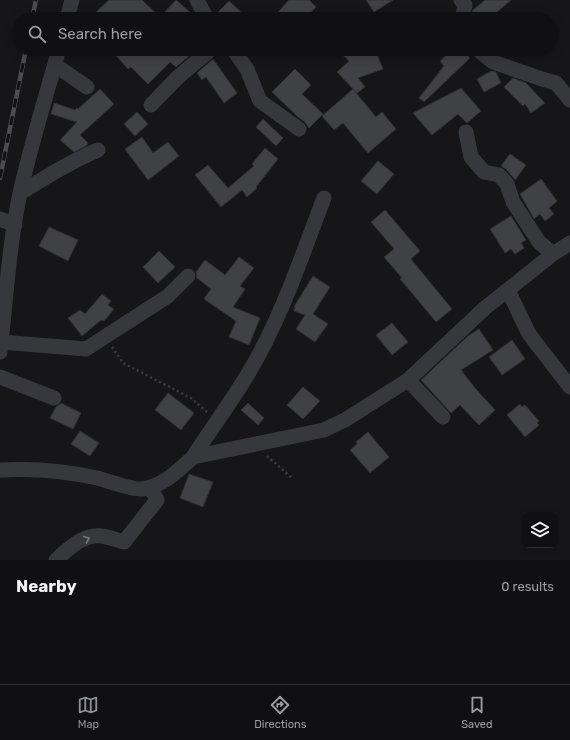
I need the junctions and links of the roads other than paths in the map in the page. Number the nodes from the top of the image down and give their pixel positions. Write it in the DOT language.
graph roads {
  1 [pos="72,0"];
  2 [pos="197,0"];
  3 [pos="461,0"];
  4 [pos="69,12"];
  5 [pos="204,12"];
  6 [pos="464,12"];
  7 [pos="57,56"];
  8 [pos="204,56"];
  9 [pos="238,56"];
  10 [pos="486,56"];
  11 [pos="55,65"];
  12 [pos="86,87"];
  13 [pos="570,100"];
  14 [pos="151,105"];
  15 [pos="299,129"];
  16 [pos="466,132"];
  17 [pos="98,150"];
  18 [pos="20,193"];
  19 [pos="324,198"];
  20 [pos="0,219"];
  21 [pos="15,225"];
  22 [pos="570,243"];
  23 [pos="553,254"];
  24 [pos="188,276"];
  25 [pos="508,290"];
  26 [pos="1,347"];
  27 [pos="0,378"];
  28 [pos="408,380"];
  29 [pos="570,387"];
  30 [pos="54,398"];
  31 [pos="443,417"];
  32 [pos="193,457"];
  33 [pos="0,470"];
  34 [pos="150,487"];
  35 [pos="56,560"];
  1 -- 4 [label="street"];
  2 -- 5 [label="street"];
  3 -- 6 [label="street"];
  7 -- 11 [label="street"];
  8 -- 14 [label="street"];
  9 -- 15 [label="street"];
  10 -- 13 [label="street"];
  11 -- 12 [label="street"];
  11 -- 18 [label="street"];
  16 -- 23 [label="street"];
  17 -- 18 [label="street"];
  18 -- 21 [label="street"];
  19 -- 32 [label="street"];
  20 -- 21 [label="street"];
  21 -- 26 [label="street"];
  22 -- 23 [label="street"];
  23 -- 25 [label="street"];
  24 -- 26 [label="street"];
  25 -- 28 [label="street"];
  25 -- 29 [label="street"];
  27 -- 30 [label="street"];
  28 -- 31 [label="street"];
  28 -- 32 [label="street"];
  32 -- 34 [label="street"];
  33 -- 34 [label="street"];
  35 -- 34 [label="street, one-way"];
}
